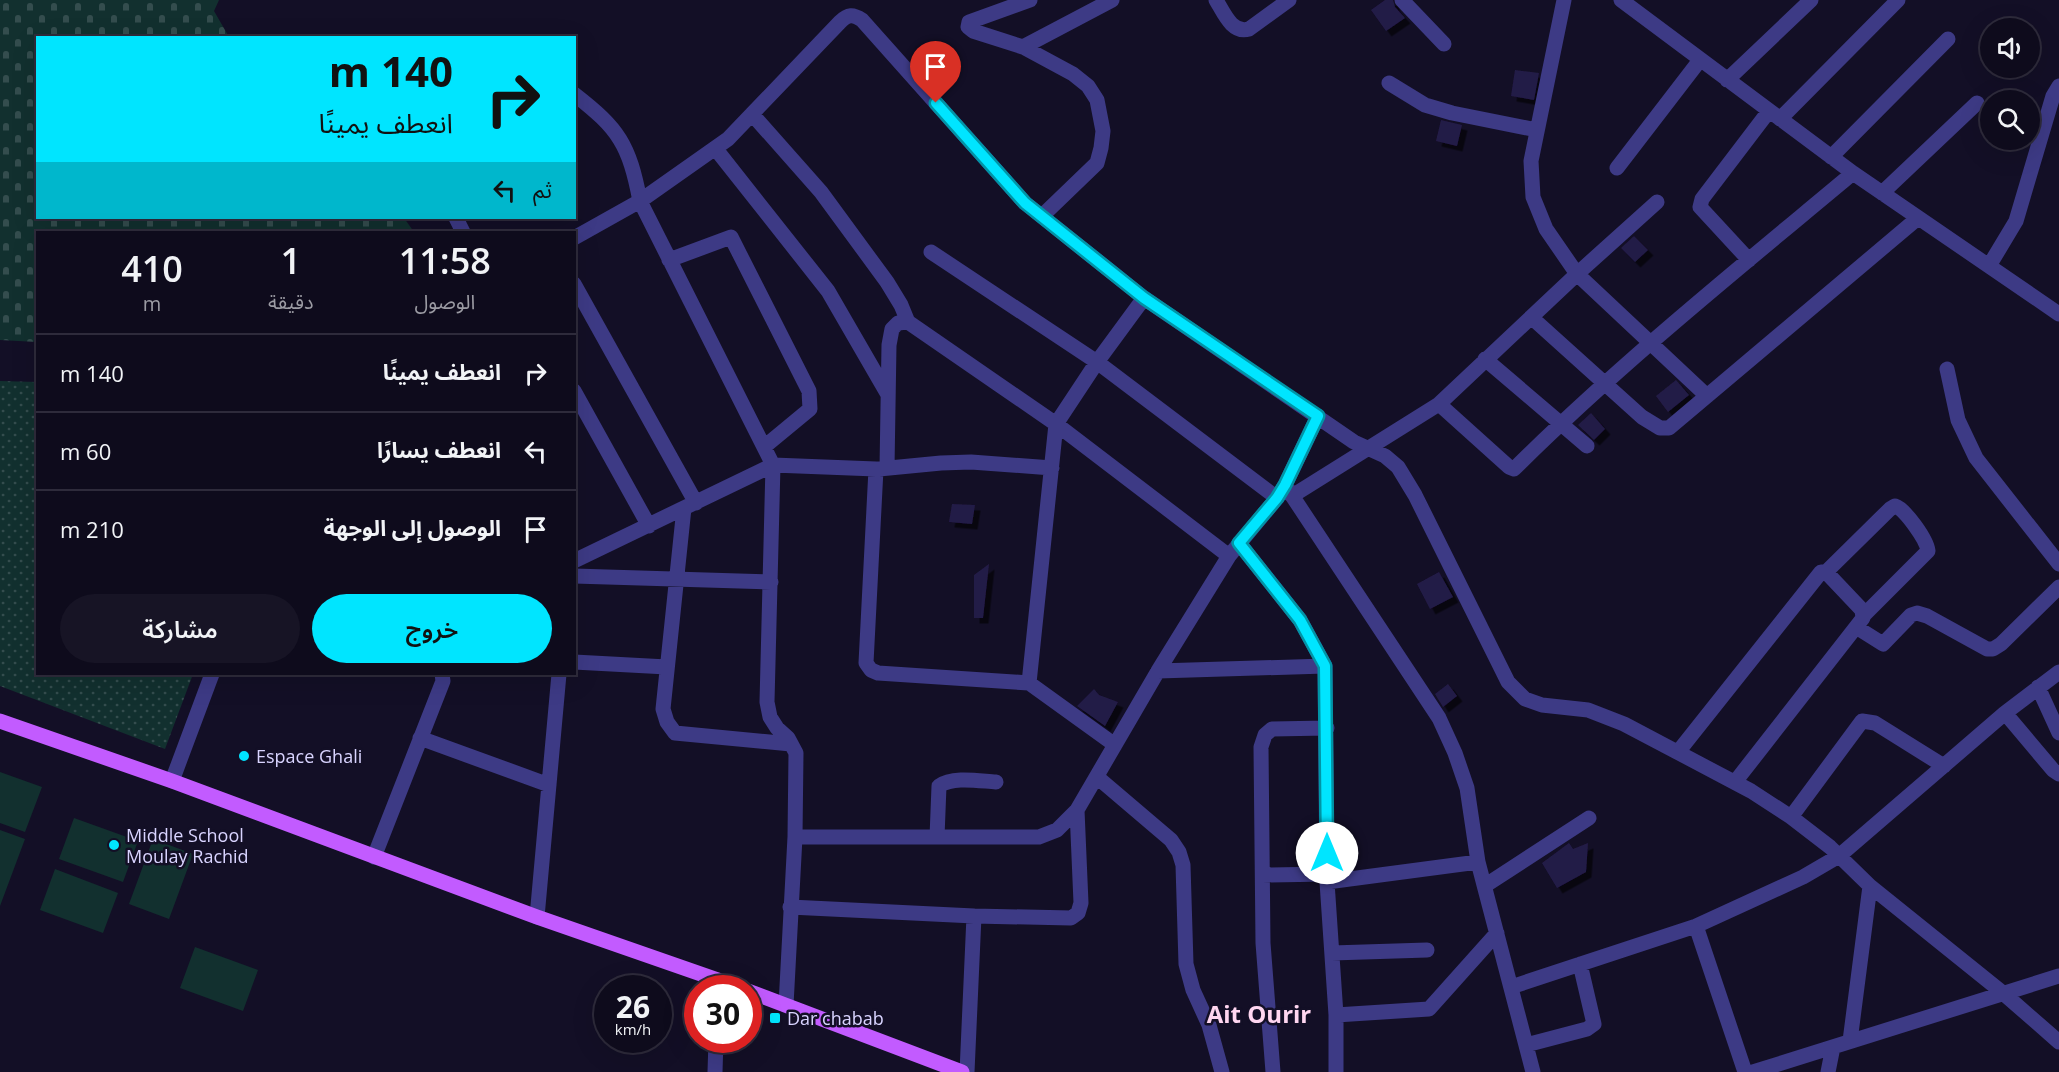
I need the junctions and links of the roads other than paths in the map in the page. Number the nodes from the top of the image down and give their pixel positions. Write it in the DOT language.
graph roads {
  1 [pos="1030,0"];
  2 [pos="1112,0"];
  3 [pos="1216,0"];
  4 [pos="1289,0"];
  5 [pos="1402,0"];
  6 [pos="1564,0"];
  7 [pos="1621,0"];
  8 [pos="1811,0"];
  9 [pos="1898,0"];
  10 [pos="1948,39"];
  11 [pos="1444,44"];
  12 [pos="1023,47"];
  13 [pos="1700,60"];
  14 [pos="1727,80"];
  15 [pos="1389,83"];
  16 [pos="2059,86"];
  17 [pos="576,96"];
  18 [pos="1977,103"];
  19 [pos="753,114"];
  20 [pos="1775,115"];
  21 [pos="1538,130"];
  22 [pos="715,148"];
  23 [pos="1830,156"];
  24 [pos="1617,168"];
  25 [pos="1853,173"];
  26 [pos="1882,193"];
  27 [pos="640,201"];
  28 [pos="1657,202"];
  29 [pos="1042,216"];
  30 [pos="1918,218"];
  31 [pos="576,237"];
  32 [pos="931,252"];
  33 [pos="669,260"];
  34 [pos="1749,260"];
  35 [pos="1989,266"];
  36 [pos="1577,274"];
  37 [pos="576,288"];
  38 [pos="1144,298"];
  39 [pos="2059,314"];
  40 [pos="1531,317"];
  41 [pos="908,322"];
  42 [pos="1651,343"];
  43 [pos="1485,359"];
  44 [pos="1097,362"];
  45 [pos="1947,369"];
  46 [pos="1604,383"];
  47 [pos="888,394"];
  48 [pos="1707,396"];
  49 [pos="1439,404"];
  50 [pos="579,409"];
  51 [pos="1318,416"];
  52 [pos="1560,423"];
  53 [pos="1056,424"];
  54 [pos="1587,446"];
  55 [pos="764,447"];
  56 [pos="1368,449"];
  57 [pos="773,465"];
  58 [pos="882,468"];
  59 [pos="1052,468"];
  60 [pos="1285,493"];
  61 [pos="690,506"];
  62 [pos="649,526"];
  63 [pos="1239,543"];
  64 [pos="1229,556"];
  65 [pos="576,560"];
  66 [pos="2059,564"];
  67 [pos="1826,572"];
  68 [pos="576,576"];
  69 [pos="677,579"];
  70 [pos="771,582"];
  71 [pos="2059,587"];
  72 [pos="1860,621"];
  73 [pos="576,662"];
  74 [pos="1325,666"];
  75 [pos="667,667"];
  76 [pos="1158,671"];
  77 [pos="2059,672"];
  78 [pos="212,675"];
  79 [pos="441,675"];
  80 [pos="559,675"];
  81 [pos="1029,683"];
  82 [pos="2038,687"];
  83 [pos="2005,712"];
  84 [pos="0,720"];
  85 [pos="1327,728"];
  86 [pos="2059,733"];
  87 [pos="420,738"];
  88 [pos="791,744"];
  89 [pos="1115,745"];
  90 [pos="1678,752"];
  91 [pos="1944,766"];
  92 [pos="2059,774"];
  93 [pos="1097,777"];
  94 [pos="172,781"];
  95 [pos="996,782"];
  96 [pos="1736,782"];
  97 [pos="549,785"];
  98 [pos="1077,810"];
  99 [pos="1791,817"];
  100 [pos="1589,818"];
  101 [pos="795,837"];
  102 [pos="937,837"];
  103 [pos="1839,856"];
  104 [pos="374,857"];
  105 [pos="1478,862"];
  106 [pos="1263,875"];
  107 [pos="1328,878"];
  108 [pos="1486,885"];
  109 [pos="1870,886"];
  110 [pos="790,907"];
  111 [pos="974,916"];
  112 [pos="537,917"];
  113 [pos="1696,926"];
  114 [pos="1497,933"];
  115 [pos="1427,950"];
  116 [pos="1332,953"];
  117 [pos="1580,964"];
  118 [pos="696,975"];
  119 [pos="2059,976"];
  120 [pos="1511,987"];
  121 [pos="2002,993"];
  122 [pos="762,996"];
  123 [pos="786,1005"];
  124 [pos="1336,1015"];
  125 [pos="1850,1041"];
  126 [pos="2059,1042"];
  127 [pos="1526,1046"];
  128 [pos="1833,1047"];
  129 [pos="716,1053"];
  130 [pos="715,1072"];
  131 [pos="965,1072"];
  132 [pos="1222,1072"];
  133 [pos="1273,1072"];
  134 [pos="1336,1072"];
  135 [pos="1533,1072"];
  136 [pos="1745,1072"];
  137 [pos="1753,1072"];
  138 [pos="1828,1072"];
  1 -- 12 [label="street"];
  2 -- 12 [label="street"];
  3 -- 4 [label="street"];
  5 -- 11 [label="street"];
  6 -- 21 [label="street"];
  7 -- 13 [label="street"];
  8 -- 14 [label="street"];
  9 -- 20 [label="street"];
  10 -- 23 [label="street"];
  12 -- 29 [label="street"];
  13 -- 14 [label="street"];
  13 -- 24 [label="street"];
  14 -- 20 [label="street"];
  15 -- 21 [label="street"];
  16 -- 35 [label="street"];
  17 -- 27 [label="street"];
  18 -- 26 [label="street"];
  19 -- 22 [label="street"];
  19 -- 29 [label="street"];
  19 -- 41 [label="street"];
  20 -- 23 [label="street"];
  20 -- 34 [label="street"];
  21 -- 36 [label="street"];
  22 -- 27 [label="street"];
  22 -- 47 [label="street"];
  23 -- 25 [label="street"];
  25 -- 26 [label="street"];
  25 -- 34 [label="street"];
  26 -- 30 [label="street"];
  27 -- 31 [label="street"];
  27 -- 33 [label="street"];
  28 -- 36 [label="street"];
  29 -- 38 [label="street"];
  30 -- 35 [label="street"];
  30 -- 48 [label="street"];
  32 -- 44 [label="street"];
  33 -- 55 [label="street"];
  33 -- 55 [label="street"];
  34 -- 42 [label="street"];
  35 -- 39 [label="street"];
  36 -- 40 [label="street"];
  36 -- 42 [label="street"];
  37 -- 61 [label="street"];
  38 -- 44 [label="street"];
  38 -- 51 [label="street"];
  40 -- 43 [label="street"];
  40 -- 46 [label="street"];
  41 -- 47 [label="street"];
  41 -- 53 [label="street"];
  42 -- 46 [label="street"];
  42 -- 48 [label="street"];
  43 -- 49 [label="street"];
  43 -- 52 [label="street"];
  44 -- 53 [label="street"];
  44 -- 60 [label="street"];
  45 -- 66 [label="street"];
  46 -- 48 [label="street"];
  46 -- 52 [label="street"];
  47 -- 58 [label="street"];
  49 -- 52 [label="street"];
  49 -- 56 [label="street"];
  50 -- 62 [label="street"];
  51 -- 56 [label="street"];
  51 -- 60 [label="street"];
  52 -- 54 [label="street"];
  53 -- 59 [label="street"];
  53 -- 64 [label="street"];
  55 -- 57 [label="street"];
  56 -- 60 [label="street"];
  56 -- 90 [label="street"];
  57 -- 58 [label="street"];
  57 -- 61 [label="street"];
  57 -- 70 [label="street"];
  58 -- 59 [label="street"];
  58 -- 81 [label="street"];
  59 -- 81 [label="street"];
  60 -- 63 [label="street"];
  60 -- 105 [label="street"];
  61 -- 62 [label="street"];
  61 -- 69 [label="street"];
  62 -- 65 [label="street"];
  63 -- 64 [label="street"];
  63 -- 74 [label="street"];
  64 -- 76 [label="street"];
  67 -- 72 [label="street"];
  67 -- 72 [label="street"];
  67 -- 90 [label="street"];
  68 -- 69 [label="street"];
  69 -- 70 [label="street"];
  69 -- 75 [label="street"];
  70 -- 88 [label="street"];
  71 -- 72 [label="street"];
  72 -- 96 [label="street"];
  73 -- 75 [label="street"];
  74 -- 76 [label="street"];
  74 -- 85 [label="street"];
  75 -- 88 [label="street"];
  76 -- 89 [label="street"];
  77 -- 82 [label="street"];
  78 -- 94 [label="street"];
  79 -- 87 [label="street"];
  80 -- 97 [label="street"];
  81 -- 89 [label="street"];
  82 -- 83 [label="street"];
  82 -- 86 [label="street"];
  83 -- 91 [label="street"];
  83 -- 92 [label="street"];
  84 -- 94 [label="main road"];
  85 -- 106 [label="street"];
  85 -- 107 [label="street"];
  87 -- 97 [label="street"];
  87 -- 104 [label="street"];
  88 -- 101 [label="street"];
  89 -- 93 [label="street"];
  90 -- 96 [label="street"];
  91 -- 99 [label="street"];
  91 -- 103 [label="street"];
  93 -- 98 [label="street"];
  93 -- 132 [label="street"];
  94 -- 104 [label="main road"];
  95 -- 102 [label="street"];
  96 -- 99 [label="street"];
  97 -- 112 [label="street"];
  98 -- 102 [label="street"];
  98 -- 111 [label="street"];
  99 -- 103 [label="street"];
  100 -- 108 [label="street"];
  101 -- 102 [label="street"];
  101 -- 110 [label="street"];
  103 -- 109 [label="street"];
  103 -- 113 [label="street"];
  104 -- 112 [label="main road"];
  105 -- 107 [label="street"];
  105 -- 108 [label="street"];
  106 -- 107 [label="street"];
  106 -- 133 [label="street"];
  107 -- 116 [label="street"];
  108 -- 114 [label="street"];
  109 -- 121 [label="street"];
  109 -- 125 [label="street"];
  110 -- 111 [label="street"];
  110 -- 123 [label="street"];
  111 -- 131 [label="street"];
  112 -- 118 [label="main road"];
  113 -- 117 [label="street"];
  113 -- 136 [label="street"];
  114 -- 120 [label="street"];
  114 -- 124 [label="street"];
  115 -- 116 [label="street"];
  116 -- 124 [label="street"];
  117 -- 120 [label="street"];
  117 -- 127 [label="street"];
  119 -- 121 [label="street"];
  120 -- 127 [label="street"];
  121 -- 125 [label="street"];
  121 -- 126 [label="street"];
  122 -- 123 [label="main road"];
  123 -- 131 [label="main road"];
  124 -- 134 [label="street"];
  125 -- 128 [label="street"];
  127 -- 135 [label="street"];
  128 -- 137 [label="street"];
  128 -- 138 [label="street"];
  129 -- 130 [label="street"];
}
